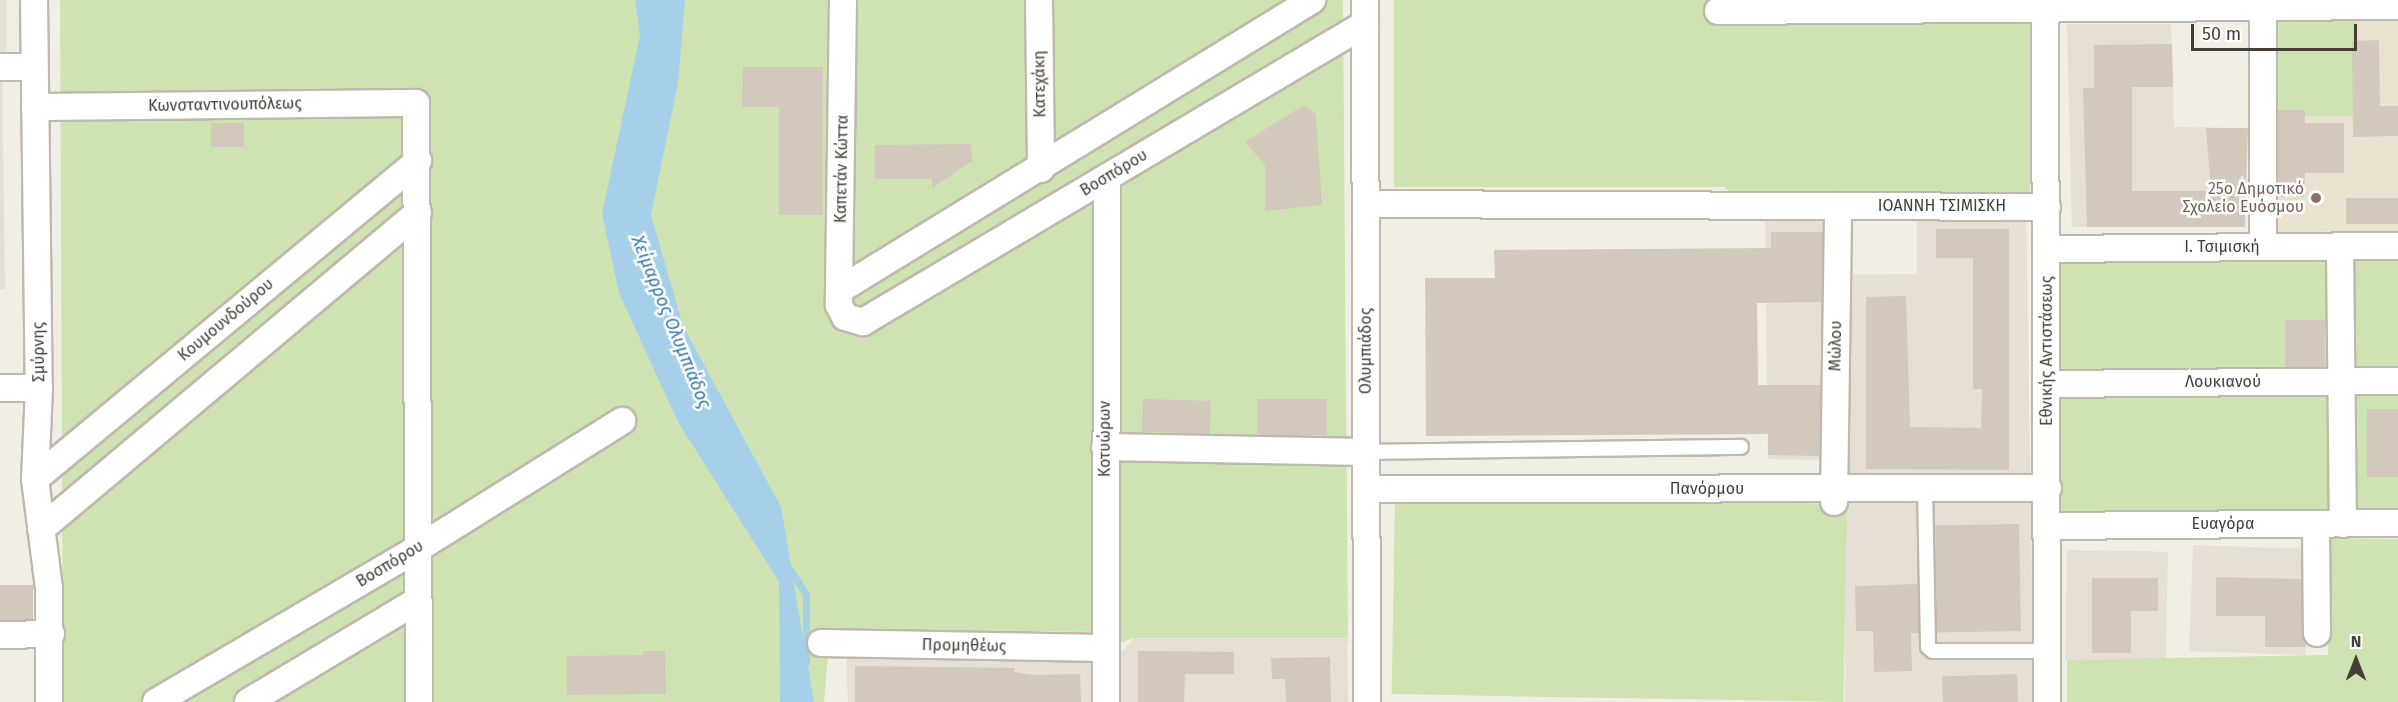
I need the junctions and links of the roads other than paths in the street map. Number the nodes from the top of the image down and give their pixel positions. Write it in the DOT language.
graph roads {
  1 [pos="34,0"];
  2 [pos="843,0"];
  3 [pos="1039,0"];
  4 [pos="1312,0"];
  5 [pos="2045,5"];
  6 [pos="2398,6"];
  7 [pos="2263,7"];
  8 [pos="1718,11"];
  9 [pos="1365,12"];
  10 [pos="0,67"];
  11 [pos="34,67"];
  12 [pos="35,107"];
  13 [pos="418,161"];
  14 [pos="1041,169"];
  15 [pos="1107,177"];
  16 [pos="1365,204"];
  17 [pos="1838,206"];
  18 [pos="2047,207"];
  19 [pos="418,213"];
  20 [pos="2340,246"];
  21 [pos="2398,246"];
  22 [pos="2263,247"];
  23 [pos="2047,249"];
  24 [pos="841,289"];
  25 [pos="863,322"];
  26 [pos="2398,381"];
  27 [pos="2342,382"];
  28 [pos="2047,384"];
  29 [pos="0,388"];
  30 [pos="39,388"];
  31 [pos="622,421"];
  32 [pos="1105,447"];
  33 [pos="1741,447"];
  34 [pos="1366,452"];
  35 [pos="35,479"];
  36 [pos="1834,487"];
  37 [pos="1925,488"];
  38 [pos="2048,488"];
  39 [pos="1366,489"];
  40 [pos="2398,523"];
  41 [pos="2316,524"];
  42 [pos="2343,524"];
  43 [pos="2048,526"];
  44 [pos="41,529"];
  45 [pos="417,549"];
  46 [pos="415,602"];
  47 [pos="2317,633"];
  48 [pos="51,634"];
  49 [pos="0,636"];
  50 [pos="821,643"];
  51 [pos="1106,648"];
  52 [pos="2048,651"];
  53 [pos="49,702"];
  54 [pos="156,702"];
  55 [pos="248,702"];
  56 [pos="419,702"];
  57 [pos="1106,702"];
  58 [pos="1367,702"];
  59 [pos="2047,702"];
  1 -- 11 [label="street, Σμύρνης"];
  2 -- 24 [label="street, Καπετάν Κώττα"];
  3 -- 14 [label="street, Κατεχάκη"];
  4 -- 14 [label="street"];
  5 -- 7 [label="street"];
  5 -- 8 [label="street"];
  5 -- 18 [label="street, Εθνικής Αντιστάσεως"];
  6 -- 7 [label="street"];
  7 -- 22 [label="street"];
  9 -- 15 [label="street, Βοσπόρου"];
  9 -- 16 [label="street, Ολυμπιάδος"];
  10 -- 11 [label="street"];
  11 -- 12 [label="street, Σμύρνης"];
  12 -- 13 [label="street, Κωνσταντινουπόλεως"];
  12 -- 30 [label="street, Σμύρνης"];
  13 -- 19 [label="street"];
  13 -- 35 [label="street, Κουμουνδούρου"];
  14 -- 24 [label="street"];
  15 -- 25 [label="street, Βοσπόρου"];
  15 -- 32 [label="street, Κοτυώρων"];
  16 -- 17 [label="street, ΙΟΑΝΝΗ ΤΣΙΜΙΣΚΗ"];
  16 -- 34 [label="street, Ολυμπιάδος"];
  17 -- 18 [label="street, ΙΟΑΝΝΗ ΤΣΙΜΙΣΚΗ"];
  17 -- 36 [label="street, Μώλου"];
  18 -- 23 [label="street, Εθνικής Αντιστάσεως"];
  19 -- 44 [label="street"];
  19 -- 45 [label="street"];
  20 -- 21 [label="street, Ι. Τσιμισκή"];
  20 -- 22 [label="street, Ι. Τσιμισκή"];
  20 -- 27 [label="street"];
  22 -- 23 [label="street, Ι. Τσιμισκή"];
  23 -- 28 [label="street, Εθνικής Αντιστάσεως"];
  24 -- 25 [label="street, Καπετάν Κώττα"];
  26 -- 27 [label="street, Λουκιανού"];
  27 -- 28 [label="street, Λουκιανού"];
  27 -- 42 [label="street"];
  28 -- 38 [label="street, Εθνικής Αντιστάσεως"];
  29 -- 30 [label="street"];
  30 -- 35 [label="street, Σμύρνης"];
  31 -- 45 [label="street, Βοσπόρου"];
  32 -- 34 [label="street"];
  32 -- 51 [label="street, Κοτυώρων"];
  33 -- 34 [label="lane"];
  34 -- 39 [label="street, Ολυμπιάδος"];
  35 -- 44 [label="street, Σμύρνης"];
  36 -- 37 [label="street, Πανόρμου"];
  36 -- 39 [label="street, Πανόρμου"];
  37 -- 38 [label="street, Πανόρμου"];
  37 -- 52 [label="lane"];
  38 -- 43 [label="street, Εθνικής Αντιστάσεως"];
  39 -- 58 [label="street, Ολυμπιάδος"];
  40 -- 42 [label="street, Ευαγόρα"];
  41 -- 42 [label="street, Ευαγόρα"];
  41 -- 43 [label="street, Ευαγόρα"];
  41 -- 47 [label="street"];
  43 -- 52 [label="street, Εθνικής Αντιστάσεως"];
  44 -- 48 [label="street, Σμύρνης"];
  45 -- 46 [label="street"];
  45 -- 54 [label="street, Βοσπόρου"];
  46 -- 55 [label="street"];
  46 -- 56 [label="street"];
  48 -- 49 [label="street"];
  48 -- 53 [label="street, Σμύρνης"];
  50 -- 51 [label="street, Προμηθέως"];
  51 -- 57 [label="street, Κοτυώρων"];
  52 -- 59 [label="street, Εθνικής Αντιστάσεως"];
}
